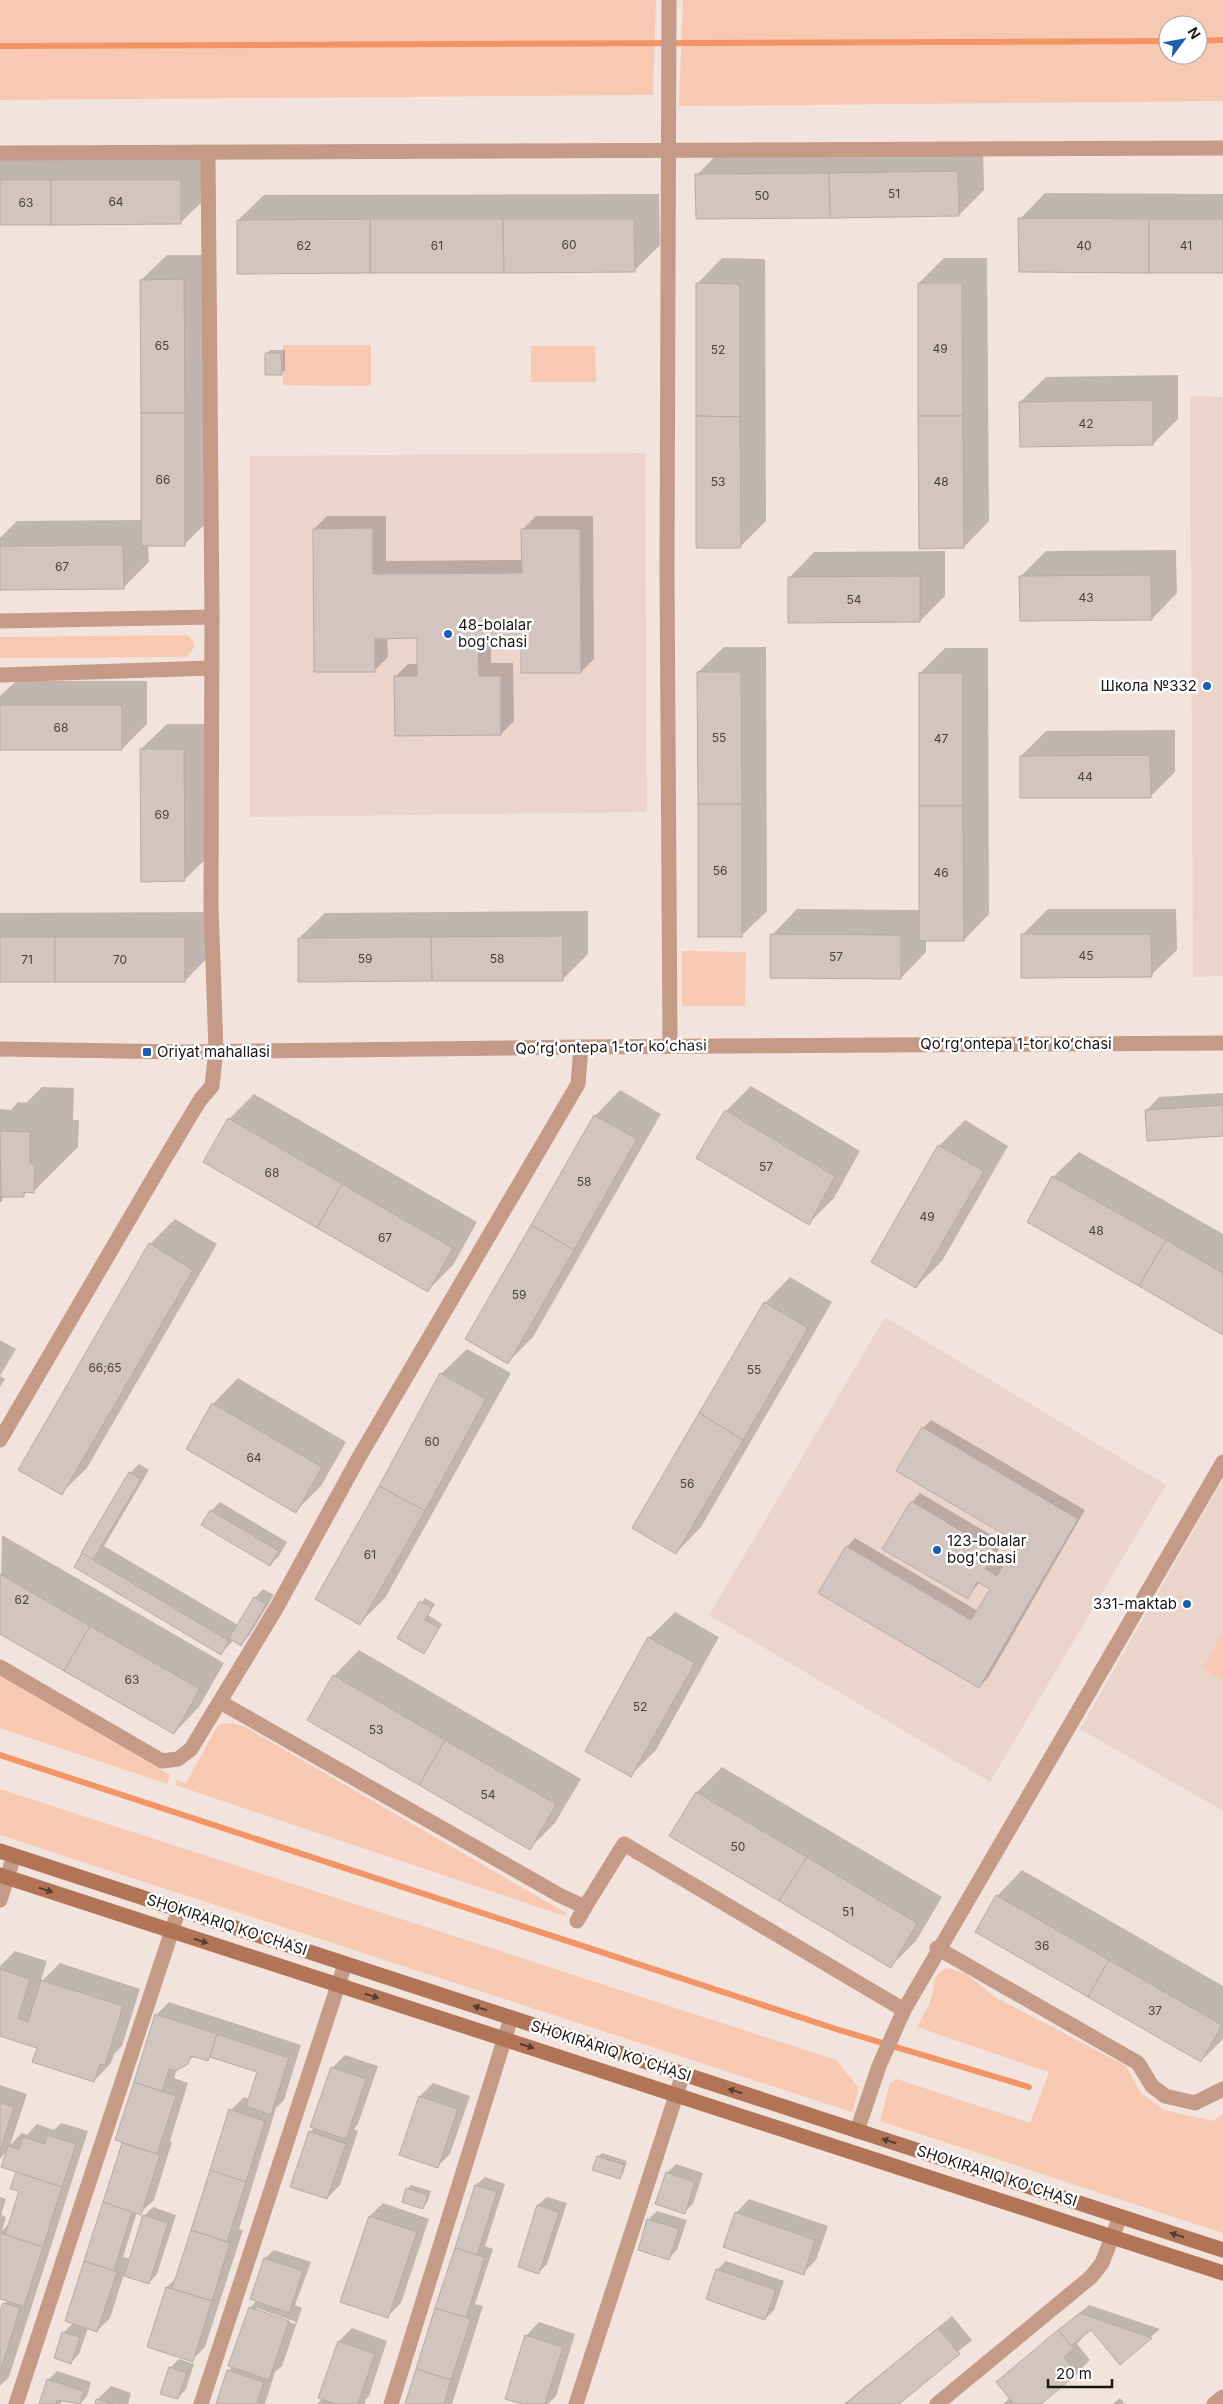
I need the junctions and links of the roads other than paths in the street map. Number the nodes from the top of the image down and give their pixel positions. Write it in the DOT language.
graph roads {
  1 [pos="669,0"];
  2 [pos="1223,148"];
  3 [pos="667,150"];
  4 [pos="208,153"];
  5 [pos="0,154"];
  6 [pos="212,617"];
  7 [pos="0,620"];
  8 [pos="211,668"];
  9 [pos="0,675"];
  10 [pos="1223,1043"];
  11 [pos="670,1046"];
  12 [pos="581,1047"];
  13 [pos="0,1049"];
  14 [pos="216,1052"];
  15 [pos="0,1440"];
  16 [pos="1223,1462"];
  17 [pos="0,1667"];
  18 [pos="220,1702"];
  19 [pos="7,1853"];
  20 [pos="4,1876"];
  21 [pos="0,1900"];
  22 [pos="585,1907"];
  23 [pos="179,1909"];
  24 [pos="577,1922"];
  25 [pos="172,1931"];
  26 [pos="937,1948"];
  27 [pos="345,1964"];
  28 [pos="338,1985"];
  29 [pos="904,2010"];
  30 [pos="511,2018"];
  31 [pos="504,2039"];
  32 [pos="683,2074"];
  33 [pos="1223,2089"];
  34 [pos="676,2095"];
  35 [pos="857,2131"];
  36 [pos="1120,2217"];
  37 [pos="1112,2236"];
  38 [pos="1223,2250"];
  39 [pos="1223,2273"];
  40 [pos="1223,2397"];
  41 [pos="16,2404"];
  42 [pos="201,2404"];
  43 [pos="391,2404"];
  44 [pos="576,2404"];
  45 [pos="937,2404"];
  46 [pos="1214,2404"];
  1 -- 3 [label="street"];
  2 -- 3 [label="street"];
  3 -- 4 [label="street"];
  3 -- 11 [label="street"];
  4 -- 5 [label="street"];
  4 -- 6 [label="street"];
  6 -- 7 [label="street"];
  6 -- 8 [label="street"];
  8 -- 9 [label="street"];
  8 -- 14 [label="street"];
  10 -- 11 [label="street, Qoʻrgʻontepa 1-tor koʻchasi"];
  11 -- 12 [label="street, Qoʻrgʻontepa 1-tor koʻchasi"];
  12 -- 14 [label="street, Qoʻrgʻontepa 1-tor koʻchasi"];
  12 -- 18 [label="street"];
  13 -- 14 [label="street, Qoʻrgʻontepa 1-tor koʻchasi"];
  14 -- 15 [label="street"];
  16 -- 26 [label="street"];
  17 -- 18 [label="street"];
  18 -- 22 [label="street"];
  19 -- 20 [label="street"];
  19 -- 23 [label="main road, SHOKIRARIQ KO'CHASI"];
  20 -- 21 [label="street"];
  20 -- 25 [label="main road, SHOKIRARIQ KO'CHASI, one-way"];
  22 -- 24 [label="street"];
  22 -- 29 [label="street"];
  23 -- 25 [label="street"];
  23 -- 27 [label="main road, SHOKIRARIQ KO'CHASI"];
  25 -- 28 [label="main road, SHOKIRARIQ KO'CHASI, one-way"];
  25 -- 41 [label="street"];
  26 -- 29 [label="street"];
  26 -- 33 [label="street"];
  27 -- 28 [label="street"];
  30 -- 27 [label="main road, SHOKIRARIQ KO'CHASI, one-way"];
  28 -- 31 [label="main road, SHOKIRARIQ KO'CHASI, one-way"];
  28 -- 42 [label="street"];
  29 -- 35 [label="street"];
  30 -- 31 [label="street"];
  30 -- 32 [label="main road, SHOKIRARIQ KO'CHASI"];
  31 -- 34 [label="main road, SHOKIRARIQ KO'CHASI, one-way"];
  31 -- 43 [label="street"];
  32 -- 34 [label="street"];
  35 -- 32 [label="main road, SHOKIRARIQ KO'CHASI, one-way"];
  34 -- 37 [label="main road, SHOKIRARIQ KO'CHASI"];
  34 -- 44 [label="street"];
  36 -- 35 [label="main road, SHOKIRARIQ KO'CHASI, one-way"];
  36 -- 37 [label="street"];
  38 -- 36 [label="main road, SHOKIRARIQ KO'CHASI, one-way"];
  37 -- 39 [label="main road, SHOKIRARIQ KO'CHASI"];
  37 -- 45 [label="street"];
  40 -- 46 [label="street"];
}
